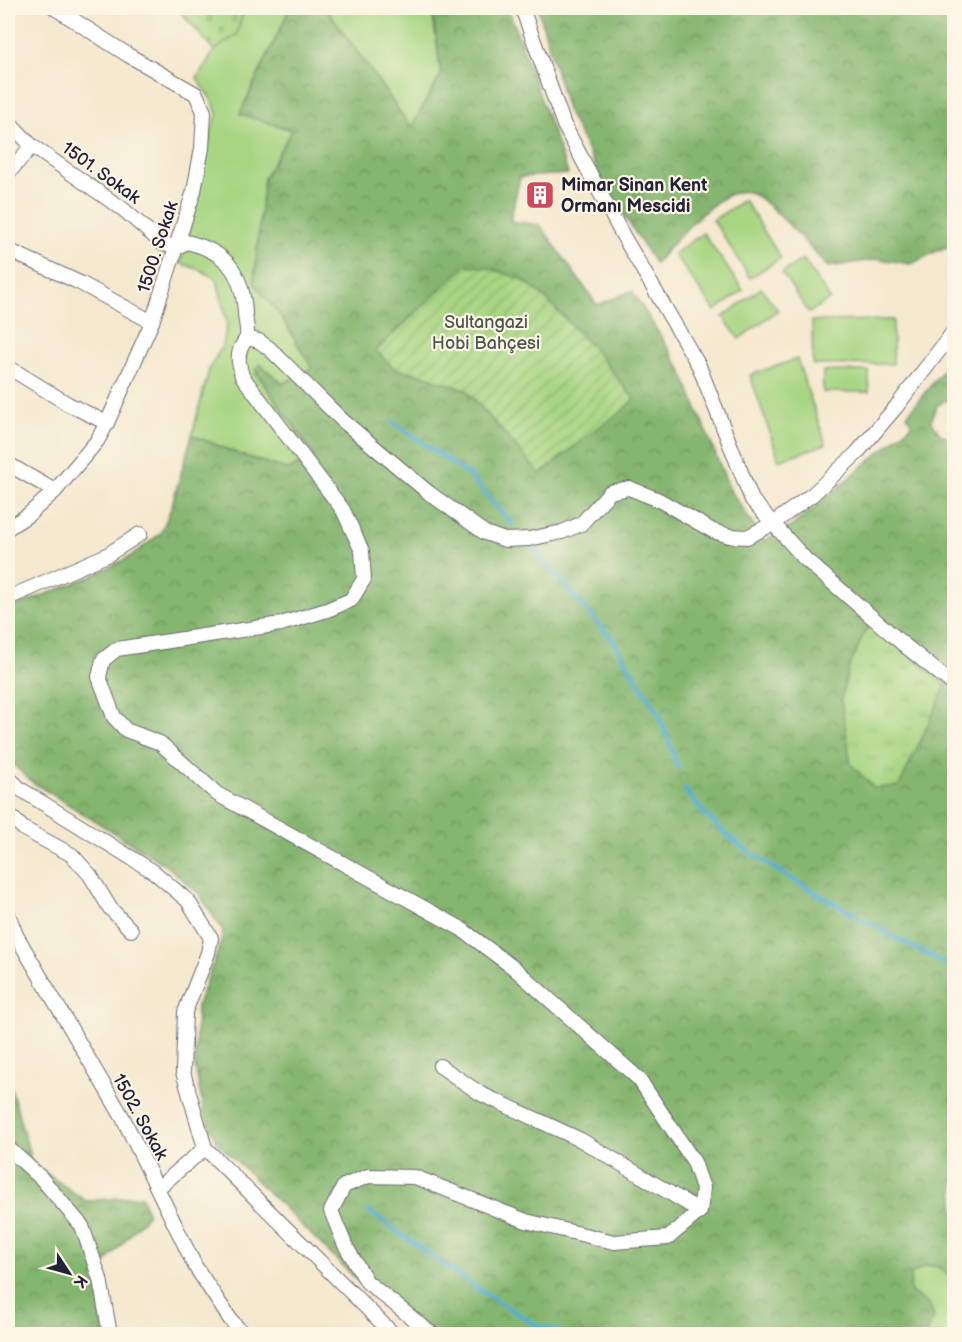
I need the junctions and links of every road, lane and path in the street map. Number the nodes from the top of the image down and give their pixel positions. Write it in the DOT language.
graph roads {
  1 [pos="55,8"];
  2 [pos="522,8"];
  3 [pos="8,120"];
  4 [pos="32,146"];
  5 [pos="8,173"];
  6 [pos="177,247"];
  7 [pos="8,250"];
  8 [pos="152,322"];
  9 [pos="954,332"];
  10 [pos="247,338"];
  11 [pos="8,367"];
  12 [pos="107,423"];
  13 [pos="8,464"];
  14 [pos="55,491"];
  15 [pos="772,524"];
  16 [pos="8,528"];
  17 [pos="140,534"];
  18 [pos="8,598"];
  19 [pos="954,685"];
  20 [pos="8,777"];
  21 [pos="14,791"];
  22 [pos="8,814"];
  23 [pos="8,914"];
  24 [pos="131,930"];
  25 [pos="440,1066"];
  26 [pos="8,1148"];
  27 [pos="205,1148"];
  28 [pos="158,1188"];
  29 [pos="700,1211"];
  30 [pos="110,1335"];
  31 [pos="243,1335"];
  32 [pos="393,1335"];
  33 [pos="432,1335"];
  1 -- 6 [label="street, 1500. Sokak"];
  2 -- 15 [label="street"];
  3 -- 4 [label="street, 1501. Sokak"];
  4 -- 5 [label="street"];
  4 -- 6 [label="street, 1501. Sokak"];
  6 -- 8 [label="street, 1500. Sokak"];
  6 -- 10 [label="street"];
  7 -- 8 [label="street"];
  8 -- 12 [label="street, 1500. Sokak"];
  9 -- 15 [label="street"];
  10 -- 15 [label="street"];
  10 -- 29 [label="street"];
  11 -- 12 [label="street"];
  12 -- 14 [label="street, 1500. Sokak"];
  13 -- 14 [label="street"];
  14 -- 16 [label="street, 1500. Sokak"];
  15 -- 19 [label="street"];
  17 -- 18 [label="street"];
  20 -- 21 [label="street"];
  21 -- 27 [label="street"];
  22 -- 24 [label="street"];
  23 -- 28 [label="street, 1502. Sokak"];
  25 -- 29 [label="street"];
  26 -- 30 [label="street"];
  27 -- 28 [label="street"];
  27 -- 32 [label="street"];
  28 -- 31 [label="street, 1502. Sokak"];
  29 -- 33 [label="street"];
}
